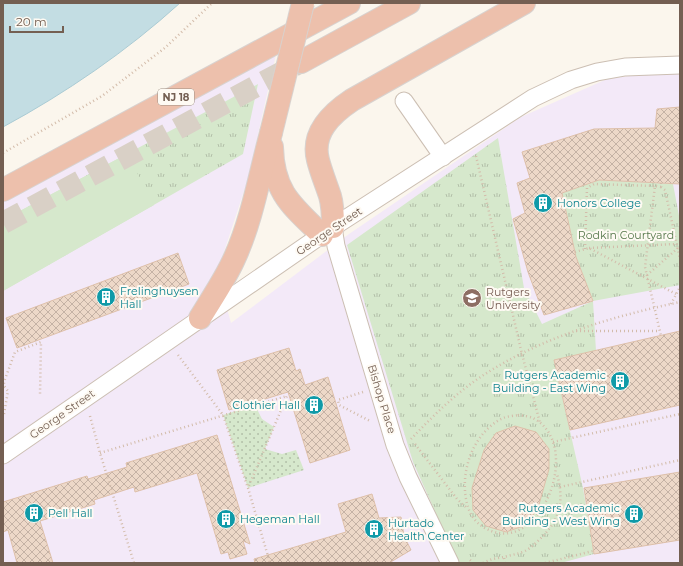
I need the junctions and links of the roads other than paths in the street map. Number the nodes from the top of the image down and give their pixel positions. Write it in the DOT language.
graph roads {
  1 [pos="303,3"];
  2 [pos="349,3"];
  3 [pos="409,3"];
  4 [pos="524,3"];
  5 [pos="301,62"];
  6 [pos="680,65"];
  7 [pos="404,101"];
  8 [pos="271,133"];
  9 [pos="443,157"];
  10 [pos="3,190"];
  11 [pos="327,231"];
  12 [pos="200,318"];
  13 [pos="3,455"];
  14 [pos="450,563"];
  1 -- 8 [label="highway, bridge"];
  2 -- 10 [label="highway, NJ 18"];
  3 -- 5 [label="highway"];
  4 -- 11 [label="highway"];
  6 -- 9 [label="street, George Street"];
  7 -- 9 [label="street"];
  8 -- 11 [label="highway"];
  8 -- 12 [label="highway"];
  9 -- 11 [label="street, George Street"];
  11 -- 12 [label="street, George Street"];
  11 -- 14 [label="street, Bishop Place"];
  12 -- 13 [label="street, George Street"];
}
